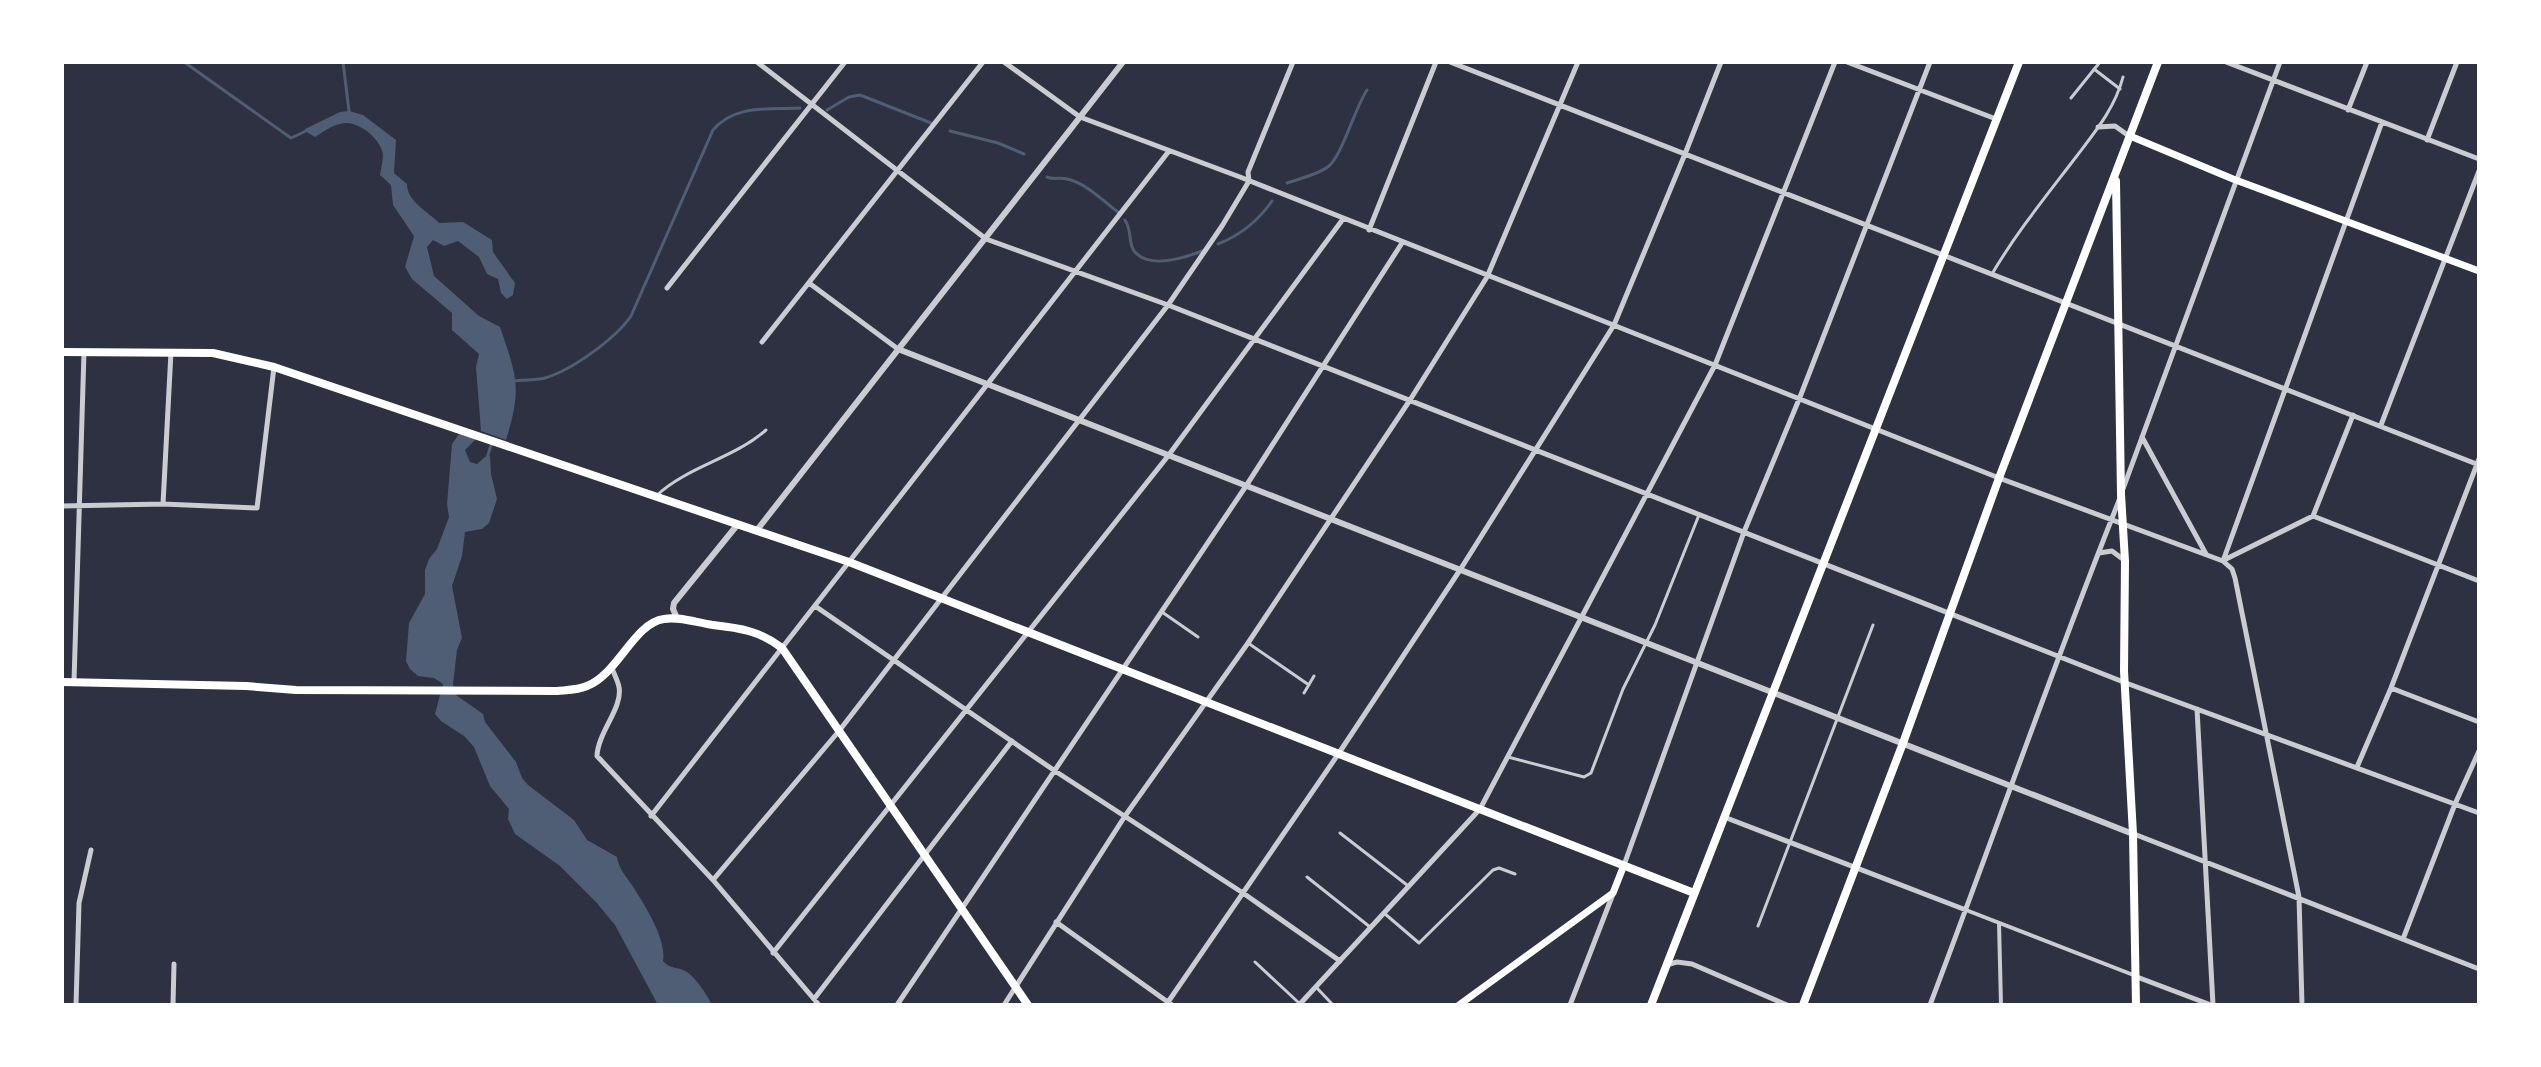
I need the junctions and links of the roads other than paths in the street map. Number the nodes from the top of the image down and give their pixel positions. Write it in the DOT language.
graph roads {
  1 [pos="757,62"];
  2 [pos="845,62"];
  3 [pos="983,62"];
  4 [pos="1004,62"];
  5 [pos="1123,62"];
  6 [pos="1293,62"];
  7 [pos="1436,62"];
  8 [pos="1450,62"];
  9 [pos="1578,62"];
  10 [pos="1721,62"];
  11 [pos="1835,62"];
  12 [pos="1847,62"];
  13 [pos="1930,62"];
  14 [pos="2019,62"];
  15 [pos="2100,62"];
  16 [pos="2158,62"];
  17 [pos="2226,62"];
  18 [pos="2280,62"];
  19 [pos="2367,62"];
  20 [pos="2457,62"];
  21 [pos="2094,69"];
  22 [pos="2123,77"];
  23 [pos="2273,80"];
  24 [pos="2120,89"];
  25 [pos="1919,90"];
  26 [pos="2071,98"];
  27 [pos="811,105"];
  28 [pos="1561,106"];
  29 [pos="2348,110"];
  30 [pos="1080,117"];
  31 [pos="1997,119"];
  32 [pos="2382,122"];
  33 [pos="2098,127"];
  34 [pos="2130,136"];
  35 [pos="2427,140"];
  36 [pos="1169,151"];
  37 [pos="1685,154"];
  38 [pos="2479,159"];
  39 [pos="2479,171"];
  40 [pos="897,172"];
  41 [pos="2116,177"];
  42 [pos="2237,180"];
  43 [pos="1249,181"];
  44 [pos="1783,193"];
  45 [pos="1343,219"];
  46 [pos="2346,222"];
  47 [pos="1868,226"];
  48 [pos="1369,230"];
  49 [pos="986,239"];
  50 [pos="1402,243"];
  51 [pos="1943,255"];
  52 [pos="2446,259"];
  53 [pos="2479,271"];
  54 [pos="1074,272"];
  55 [pos="1992,274"];
  56 [pos="1487,277"];
  57 [pos="809,283"];
  58 [pos="667,288"];
  59 [pos="2067,304"];
  60 [pos="1168,305"];
  61 [pos="2118,324"];
  62 [pos="1614,325"];
  63 [pos="1256,340"];
  64 [pos="762,342"];
  65 [pos="2176,347"];
  66 [pos="898,349"];
  67 [pos="84,351"];
  68 [pos="171,351"];
  69 [pos="62,352"];
  70 [pos="1715,365"];
  71 [pos="274,367"];
  72 [pos="1323,367"];
  73 [pos="988,385"];
  74 [pos="2284,390"];
  75 [pos="1800,397"];
  76 [pos="1410,400"];
  77 [pos="2353,415"];
  78 [pos="1079,420"];
  79 [pos="2381,425"];
  80 [pos="1874,427"];
  81 [pos="766,430"];
  82 [pos="2141,436"];
  83 [pos="1534,450"];
  84 [pos="1168,456"];
  85 [pos="2478,463"];
  86 [pos="1999,478"];
  87 [pos="1246,486"];
  88 [pos="1645,494"];
  89 [pos="2121,494"];
  90 [pos="656,496"];
  91 [pos="163,504"];
  92 [pos="62,506"];
  93 [pos="80,506"];
  94 [pos="1699,515"];
  95 [pos="2313,516"];
  96 [pos="1331,519"];
  97 [pos="2111,520"];
  98 [pos="738,524"];
  99 [pos="2124,525"];
  100 [pos="757,530"];
  101 [pos="1744,532"];
  102 [pos="2099,553"];
  103 [pos="2207,556"];
  104 [pos="2125,561"];
  105 [pos="2223,561"];
  106 [pos="849,562"];
  107 [pos="1821,564"];
  108 [pos="2438,565"];
  109 [pos="1460,570"];
  110 [pos="2479,581"];
  111 [pos="942,598"];
  112 [pos="815,606"];
  113 [pos="1162,612"];
  114 [pos="1948,613"];
  115 [pos="677,618"];
  116 [pos="1582,618"];
  117 [pos="1873,625"];
  118 [pos="1029,631"];
  119 [pos="1198,637"];
  120 [pos="1248,643"];
  121 [pos="1645,643"];
  122 [pos="782,648"];
  123 [pos="2059,656"];
  124 [pos="895,660"];
  125 [pos="1696,663"];
  126 [pos="612,668"];
  127 [pos="1123,669"];
  128 [pos="1314,676"];
  129 [pos="62,682"];
  130 [pos="74,682"];
  131 [pos="2126,683"];
  132 [pos="1309,685"];
  133 [pos="2391,688"];
  134 [pos="1771,692"];
  135 [pos="1304,693"];
  136 [pos="1208,702"];
  137 [pos="967,708"];
  138 [pos="2197,709"];
  139 [pos="1838,718"];
  140 [pos="2479,722"];
  141 [pos="839,731"];
  142 [pos="2266,734"];
  143 [pos="1012,741"];
  144 [pos="1903,743"];
  145 [pos="2479,751"];
  146 [pos="1339,753"];
  147 [pos="1508,757"];
  148 [pos="2357,767"];
  149 [pos="1055,771"];
  150 [pos="2009,786"];
  151 [pos="2455,804"];
  152 [pos="890,805"];
  153 [pos="1480,809"];
  154 [pos="2479,813"];
  155 [pos="651,816"];
  156 [pos="1125,816"];
  157 [pos="1723,817"];
  158 [pos="1340,833"];
  159 [pos="2133,834"];
  160 [pos="1790,843"];
  161 [pos="91,850"];
  162 [pos="925,854"];
  163 [pos="2205,863"];
  164 [pos="1624,865"];
  165 [pos="1856,868"];
  166 [pos="1515,874"];
  167 [pos="1307,877"];
  168 [pos="713,880"];
  169 [pos="1409,886"];
  170 [pos="1243,893"];
  171 [pos="1613,893"];
  172 [pos="1694,893"];
  173 [pos="2299,897"];
  174 [pos="962,909"];
  175 [pos="1966,910"];
  176 [pos="1384,913"];
  177 [pos="1056,922"];
  178 [pos="1999,923"];
  179 [pos="1758,926"];
  180 [pos="1370,928"];
  181 [pos="2403,939"];
  182 [pos="773,953"];
  183 [pos="1340,961"];
  184 [pos="1255,962"];
  185 [pos="174,964"];
  186 [pos="1666,965"];
  187 [pos="2479,969"];
  188 [pos="2136,976"];
  189 [pos="1016,987"];
  190 [pos="1316,987"];
  191 [pos="814,999"];
  192 [pos="1169,1004"];
  193 [pos="1300,1004"];
  194 [pos="76,1005"];
  195 [pos="173,1005"];
  196 [pos="819,1005"];
  197 [pos="897,1005"];
  198 [pos="1004,1005"];
  199 [pos="1028,1005"];
  200 [pos="1333,1005"];
  201 [pos="1459,1005"];
  202 [pos="1570,1005"];
  203 [pos="1651,1005"];
  204 [pos="1787,1005"];
  205 [pos="1803,1005"];
  206 [pos="1930,1005"];
  207 [pos="2001,1005"];
  208 [pos="2136,1005"];
  209 [pos="2212,1005"];
  210 [pos="2302,1005"];
  1 -- 27 [label="street"];
  2 -- 27 [label="street"];
  3 -- 40 [label="street"];
  4 -- 30 [label="street"];
  5 -- 30 [label="street"];
  6 -- 43 [label="street"];
  7 -- 48 [label="street"];
  8 -- 28 [label="street"];
  9 -- 28 [label="street"];
  10 -- 37 [label="street"];
  11 -- 44 [label="street"];
  12 -- 25 [label="street"];
  13 -- 25 [label="street"];
  14 -- 31 [label="main road"];
  15 -- 21 [label="lane"];
  16 -- 34 [label="main road"];
  17 -- 23 [label="street"];
  18 -- 23 [label="street"];
  19 -- 29 [label="street"];
  20 -- 35 [label="street"];
  21 -- 24 [label="lane"];
  21 -- 26 [label="lane"];
  22 -- 24 [label="lane"];
  23 -- 29 [label="street"];
  23 -- 42 [label="street"];
  24 -- 33 [label="lane"];
  25 -- 31 [label="street"];
  25 -- 47 [label="street"];
  27 -- 40 [label="street"];
  27 -- 58 [label="street"];
  28 -- 37 [label="street"];
  28 -- 56 [label="street"];
  29 -- 32 [label="street"];
  30 -- 36 [label="street"];
  30 -- 49 [label="street"];
  31 -- 51 [label="main road"];
  32 -- 35 [label="street"];
  32 -- 46 [label="street"];
  33 -- 34 [label="street"];
  33 -- 55 [label="lane"];
  34 -- 41 [label="main road"];
  34 -- 42 [label="main road"];
  35 -- 38 [label="street"];
  36 -- 43 [label="street"];
  36 -- 54 [label="street"];
  37 -- 44 [label="street"];
  37 -- 62 [label="street"];
  39 -- 52 [label="street"];
  40 -- 49 [label="street"];
  40 -- 57 [label="street"];
  41 -- 59 [label="main road"];
  41 -- 61 [label="main road"];
  42 -- 46 [label="main road"];
  42 -- 65 [label="street"];
  43 -- 45 [label="street"];
  43 -- 60 [label="street"];
  44 -- 47 [label="street"];
  44 -- 70 [label="street"];
  45 -- 48 [label="street"];
  45 -- 63 [label="street"];
  46 -- 52 [label="main road"];
  46 -- 74 [label="street"];
  47 -- 51 [label="street"];
  47 -- 75 [label="street"];
  48 -- 50 [label="street"];
  49 -- 54 [label="street"];
  49 -- 66 [label="street"];
  50 -- 56 [label="street"];
  50 -- 72 [label="street"];
  51 -- 55 [label="street"];
  51 -- 80 [label="main road"];
  52 -- 53 [label="main road"];
  52 -- 79 [label="street"];
  54 -- 60 [label="street"];
  54 -- 73 [label="street"];
  55 -- 59 [label="street"];
  56 -- 62 [label="street"];
  56 -- 76 [label="street"];
  57 -- 64 [label="street"];
  57 -- 66 [label="street"];
  59 -- 61 [label="street"];
  59 -- 86 [label="main road"];
  60 -- 63 [label="street"];
  60 -- 78 [label="street"];
  61 -- 65 [label="street"];
  61 -- 89 [label="main road"];
  62 -- 70 [label="street"];
  62 -- 83 [label="street"];
  63 -- 72 [label="street"];
  63 -- 84 [label="street"];
  65 -- 74 [label="street"];
  65 -- 82 [label="street"];
  66 -- 73 [label="street"];
  66 -- 100 [label="street"];
  67 -- 68 [label="main road"];
  67 -- 69 [label="main road"];
  67 -- 93 [label="street"];
  68 -- 71 [label="main road"];
  68 -- 91 [label="street"];
  70 -- 75 [label="street"];
  70 -- 88 [label="street"];
  71 -- 90 [label="main road"];
  71 -- 91 [label="street"];
  72 -- 76 [label="street"];
  72 -- 87 [label="street"];
  73 -- 78 [label="street"];
  73 -- 106 [label="street"];
  74 -- 77 [label="street"];
  74 -- 105 [label="street"];
  75 -- 80 [label="street"];
  75 -- 101 [label="street"];
  76 -- 83 [label="street"];
  76 -- 96 [label="street"];
  77 -- 79 [label="street"];
  77 -- 95 [label="street"];
  78 -- 84 [label="street"];
  78 -- 111 [label="street"];
  79 -- 85 [label="street"];
  80 -- 86 [label="street"];
  80 -- 107 [label="main road"];
  81 -- 90 [label="lane"];
  82 -- 89 [label="street"];
  82 -- 103 [label="street"];
  83 -- 88 [label="street"];
  83 -- 109 [label="street"];
  84 -- 87 [label="street"];
  84 -- 118 [label="street"];
  85 -- 108 [label="street"];
  86 -- 97 [label="street"];
  86 -- 114 [label="main road"];
  87 -- 96 [label="street"];
  87 -- 113 [label="street"];
  88 -- 94 [label="street"];
  88 -- 116 [label="street"];
  89 -- 97 [label="street"];
  89 -- 99 [label="main road"];
  90 -- 98 [label="main road"];
  91 -- 93 [label="street"];
  92 -- 93 [label="street"];
  93 -- 130 [label="street"];
  94 -- 101 [label="street"];
  94 -- 121 [label="lane"];
  95 -- 105 [label="street"];
  95 -- 108 [label="street"];
  96 -- 109 [label="street"];
  96 -- 120 [label="street"];
  97 -- 99 [label="street"];
  97 -- 102 [label="street"];
  98 -- 100 [label="main road"];
  98 -- 115 [label="street"];
  99 -- 103 [label="street"];
  99 -- 104 [label="main road"];
  100 -- 106 [label="main road"];
  101 -- 107 [label="street"];
  101 -- 125 [label="street"];
  102 -- 104 [label="street"];
  102 -- 123 [label="street"];
  103 -- 105 [label="street"];
  104 -- 131 [label="main road"];
  105 -- 142 [label="street"];
  106 -- 111 [label="main road"];
  106 -- 112 [label="street"];
  107 -- 114 [label="street"];
  107 -- 134 [label="main road"];
  108 -- 110 [label="street"];
  108 -- 133 [label="street"];
  109 -- 116 [label="street"];
  109 -- 146 [label="street"];
  111 -- 118 [label="main road"];
  111 -- 124 [label="street"];
  112 -- 122 [label="street"];
  112 -- 124 [label="street"];
  113 -- 119 [label="lane"];
  113 -- 127 [label="street"];
  114 -- 123 [label="street"];
  114 -- 144 [label="main road"];
  115 -- 122 [label="main road"];
  115 -- 126 [label="main road"];
  116 -- 121 [label="street"];
  116 -- 147 [label="street"];
  117 -- 139 [label="lane"];
  118 -- 127 [label="main road"];
  118 -- 137 [label="street"];
  120 -- 132 [label="lane"];
  120 -- 136 [label="street"];
  121 -- 125 [label="street"];
  121 -- 147 [label="lane"];
  122 -- 141 [label="main road"];
  122 -- 155 [label="street"];
  123 -- 131 [label="street"];
  123 -- 150 [label="street"];
  124 -- 137 [label="street"];
  124 -- 141 [label="street"];
  125 -- 134 [label="street"];
  125 -- 164 [label="street"];
  126 -- 130 [label="main road"];
  126 -- 155 [label="street"];
  127 -- 136 [label="main road"];
  127 -- 149 [label="street"];
  128 -- 132 [label="lane"];
  129 -- 130 [label="main road"];
  131 -- 138 [label="street"];
  131 -- 159 [label="main road"];
  132 -- 135 [label="lane"];
  133 -- 140 [label="street"];
  133 -- 148 [label="street"];
  134 -- 139 [label="street"];
  134 -- 157 [label="main road"];
  136 -- 146 [label="main road"];
  136 -- 156 [label="street"];
  137 -- 143 [label="street"];
  137 -- 152 [label="street"];
  138 -- 142 [label="street"];
  138 -- 163 [label="street"];
  139 -- 144 [label="street"];
  139 -- 160 [label="lane"];
  141 -- 152 [label="main road"];
  141 -- 168 [label="street"];
  142 -- 148 [label="street"];
  142 -- 173 [label="street"];
  143 -- 149 [label="street"];
  143 -- 162 [label="street"];
  144 -- 150 [label="street"];
  144 -- 165 [label="main road"];
  145 -- 151 [label="street"];
  146 -- 153 [label="main road"];
  146 -- 170 [label="street"];
  147 -- 153 [label="street"];
  148 -- 151 [label="street"];
  149 -- 156 [label="street"];
  149 -- 174 [label="street"];
  150 -- 159 [label="street"];
  150 -- 175 [label="street"];
  151 -- 154 [label="street"];
  151 -- 181 [label="street"];
  152 -- 162 [label="main road"];
  152 -- 182 [label="street"];
  153 -- 164 [label="main road"];
  153 -- 169 [label="street"];
  155 -- 168 [label="street"];
  156 -- 170 [label="street"];
  156 -- 177 [label="street"];
  157 -- 160 [label="street"];
  157 -- 172 [label="main road"];
  158 -- 169 [label="lane"];
  159 -- 163 [label="street"];
  159 -- 188 [label="main road"];
  160 -- 165 [label="street"];
  160 -- 179 [label="lane"];
  161 -- 194 [label="street"];
  162 -- 174 [label="main road"];
  162 -- 191 [label="street"];
  163 -- 173 [label="street"];
  163 -- 209 [label="street"];
  164 -- 171 [label="main road"];
  164 -- 172 [label="main road"];
  165 -- 175 [label="street"];
  165 -- 205 [label="main road"];
  166 -- 176 [label="lane"];
  167 -- 180 [label="lane"];
  168 -- 182 [label="street"];
  169 -- 176 [label="street"];
  170 -- 183 [label="street"];
  170 -- 192 [label="street"];
  171 -- 201 [label="main road"];
  171 -- 202 [label="street"];
  172 -- 186 [label="main road"];
  173 -- 181 [label="street"];
  173 -- 210 [label="street"];
  174 -- 189 [label="main road"];
  174 -- 197 [label="street"];
  175 -- 178 [label="street"];
  175 -- 206 [label="street"];
  176 -- 180 [label="street"];
  177 -- 189 [label="street"];
  177 -- 192 [label="street"];
  178 -- 188 [label="street"];
  178 -- 207 [label="street"];
  180 -- 183 [label="street"];
  181 -- 187 [label="street"];
  182 -- 191 [label="street"];
  183 -- 190 [label="street"];
  184 -- 193 [label="lane"];
  185 -- 195 [label="street"];
  186 -- 203 [label="main road"];
  186 -- 204 [label="street"];
  188 -- 208 [label="main road"];
  188 -- 209 [label="street"];
  189 -- 198 [label="street"];
  189 -- 199 [label="main road"];
  190 -- 193 [label="street"];
  190 -- 200 [label="lane"];
  191 -- 196 [label="street"];
}
